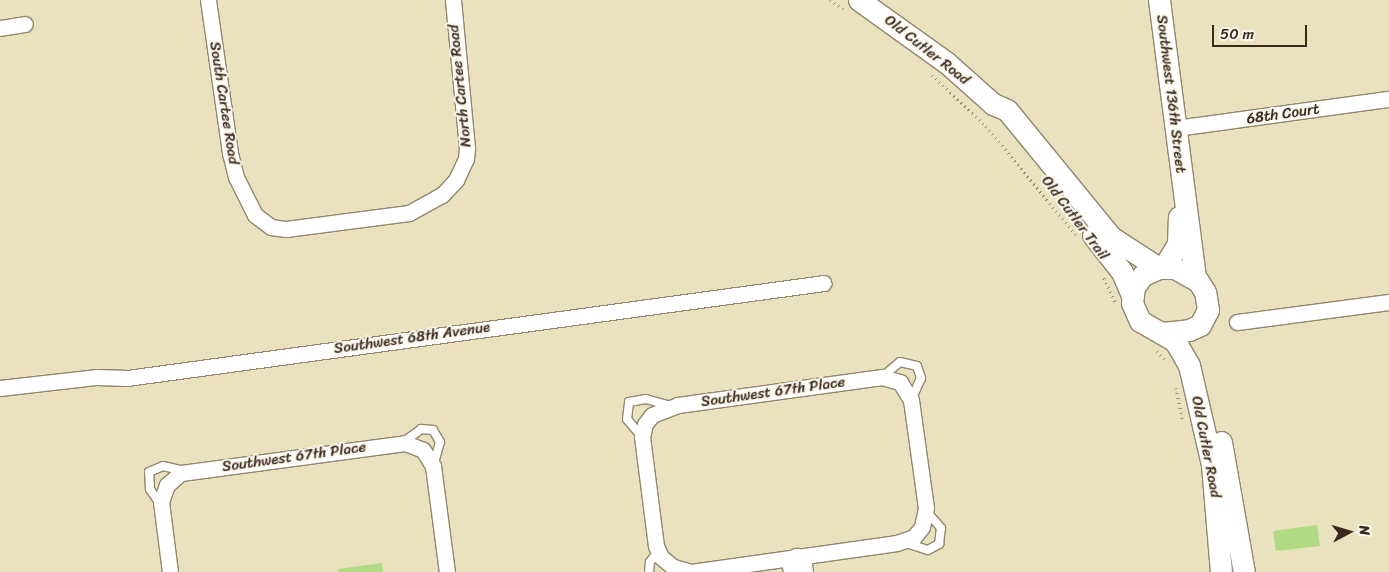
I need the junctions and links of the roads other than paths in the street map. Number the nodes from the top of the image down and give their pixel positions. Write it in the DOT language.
graph roads {
  1 [pos="208,0"];
  2 [pos="453,0"];
  3 [pos="1159,0"];
  4 [pos="855,7"];
  5 [pos="25,24"];
  6 [pos="0,28"];
  7 [pos="1389,99"];
  8 [pos="992,104"];
  9 [pos="1176,128"];
  10 [pos="1182,188"];
  11 [pos="249,204"];
  12 [pos="1162,268"];
  13 [pos="1195,278"];
  14 [pos="824,283"];
  15 [pos="1126,302"];
  16 [pos="1389,302"];
  17 [pos="1237,322"];
  18 [pos="1200,325"];
  19 [pos="1157,340"];
  20 [pos="882,377"];
  21 [pos="0,388"];
  22 [pos="911,400"];
  23 [pos="671,406"];
  24 [pos="642,437"];
  25 [pos="402,443"];
  26 [pos="433,466"];
  27 [pos="189,472"];
  28 [pos="162,506"];
  29 [pos="926,511"];
  30 [pos="903,542"];
  31 [pos="796,556"];
  32 [pos="662,557"];
  33 [pos="170,572"];
  34 [pos="447,572"];
  35 [pos="649,572"];
  36 [pos="688,572"];
  37 [pos="791,572"];
  38 [pos="805,572"];
  39 [pos="1221,572"];
  40 [pos="1244,572"];
  1 -- 11 [label="street, South Cartee Road"];
  2 -- 11 [label="street, North Cartee Road"];
  3 -- 9 [label="main road, Southwest 136th Street"];
  4 -- 8 [label="main road, Old Cutler Road"];
  5 -- 6 [label="street"];
  7 -- 9 [label="street, 68th Court"];
  8 -- 12 [label="main road"];
  8 -- 15 [label="main road, Old Cutler Road"];
  9 -- 10 [label="main road, Southwest 136th Street"];
  10 -- 12 [label="main road, Southwest 136th Street"];
  10 -- 13 [label="main road, Southwest 136th Street"];
  12 -- 13 [label="main road"];
  12 -- 15 [label="main road"];
  13 -- 18 [label="main road, Old Cutler Road"];
  14 -- 21 [label="street, Southwest 68th Avenue"];
  15 -- 19 [label="main road, Old Cutler Road"];
  16 -- 17 [label="street"];
  18 -- 19 [label="main road"];
  18 -- 40 [label="main road, Old Cutler Road"];
  19 -- 39 [label="main road, Old Cutler Road"];
  20 -- 22 [label="street, Southwest 67th Place"];
  20 -- 22 [label="lane"];
  20 -- 23 [label="street, Southwest 67th Place"];
  22 -- 29 [label="street"];
  23 -- 24 [label="street, Southwest 67th Place"];
  23 -- 24 [label="lane"];
  24 -- 32 [label="street"];
  25 -- 26 [label="street, Southwest 67th Place"];
  25 -- 26 [label="lane"];
  25 -- 27 [label="street, Southwest 67th Place"];
  26 -- 34 [label="street"];
  27 -- 28 [label="street, Southwest 67th Place"];
  27 -- 28 [label="lane"];
  28 -- 33 [label="street"];
  29 -- 30 [label="street"];
  29 -- 30 [label="lane"];
  30 -- 31 [label="street"];
  31 -- 36 [label="street"];
  31 -- 37 [label="street"];
  31 -- 38 [label="street"];
  32 -- 35 [label="lane"];
  32 -- 36 [label="street"];
}
